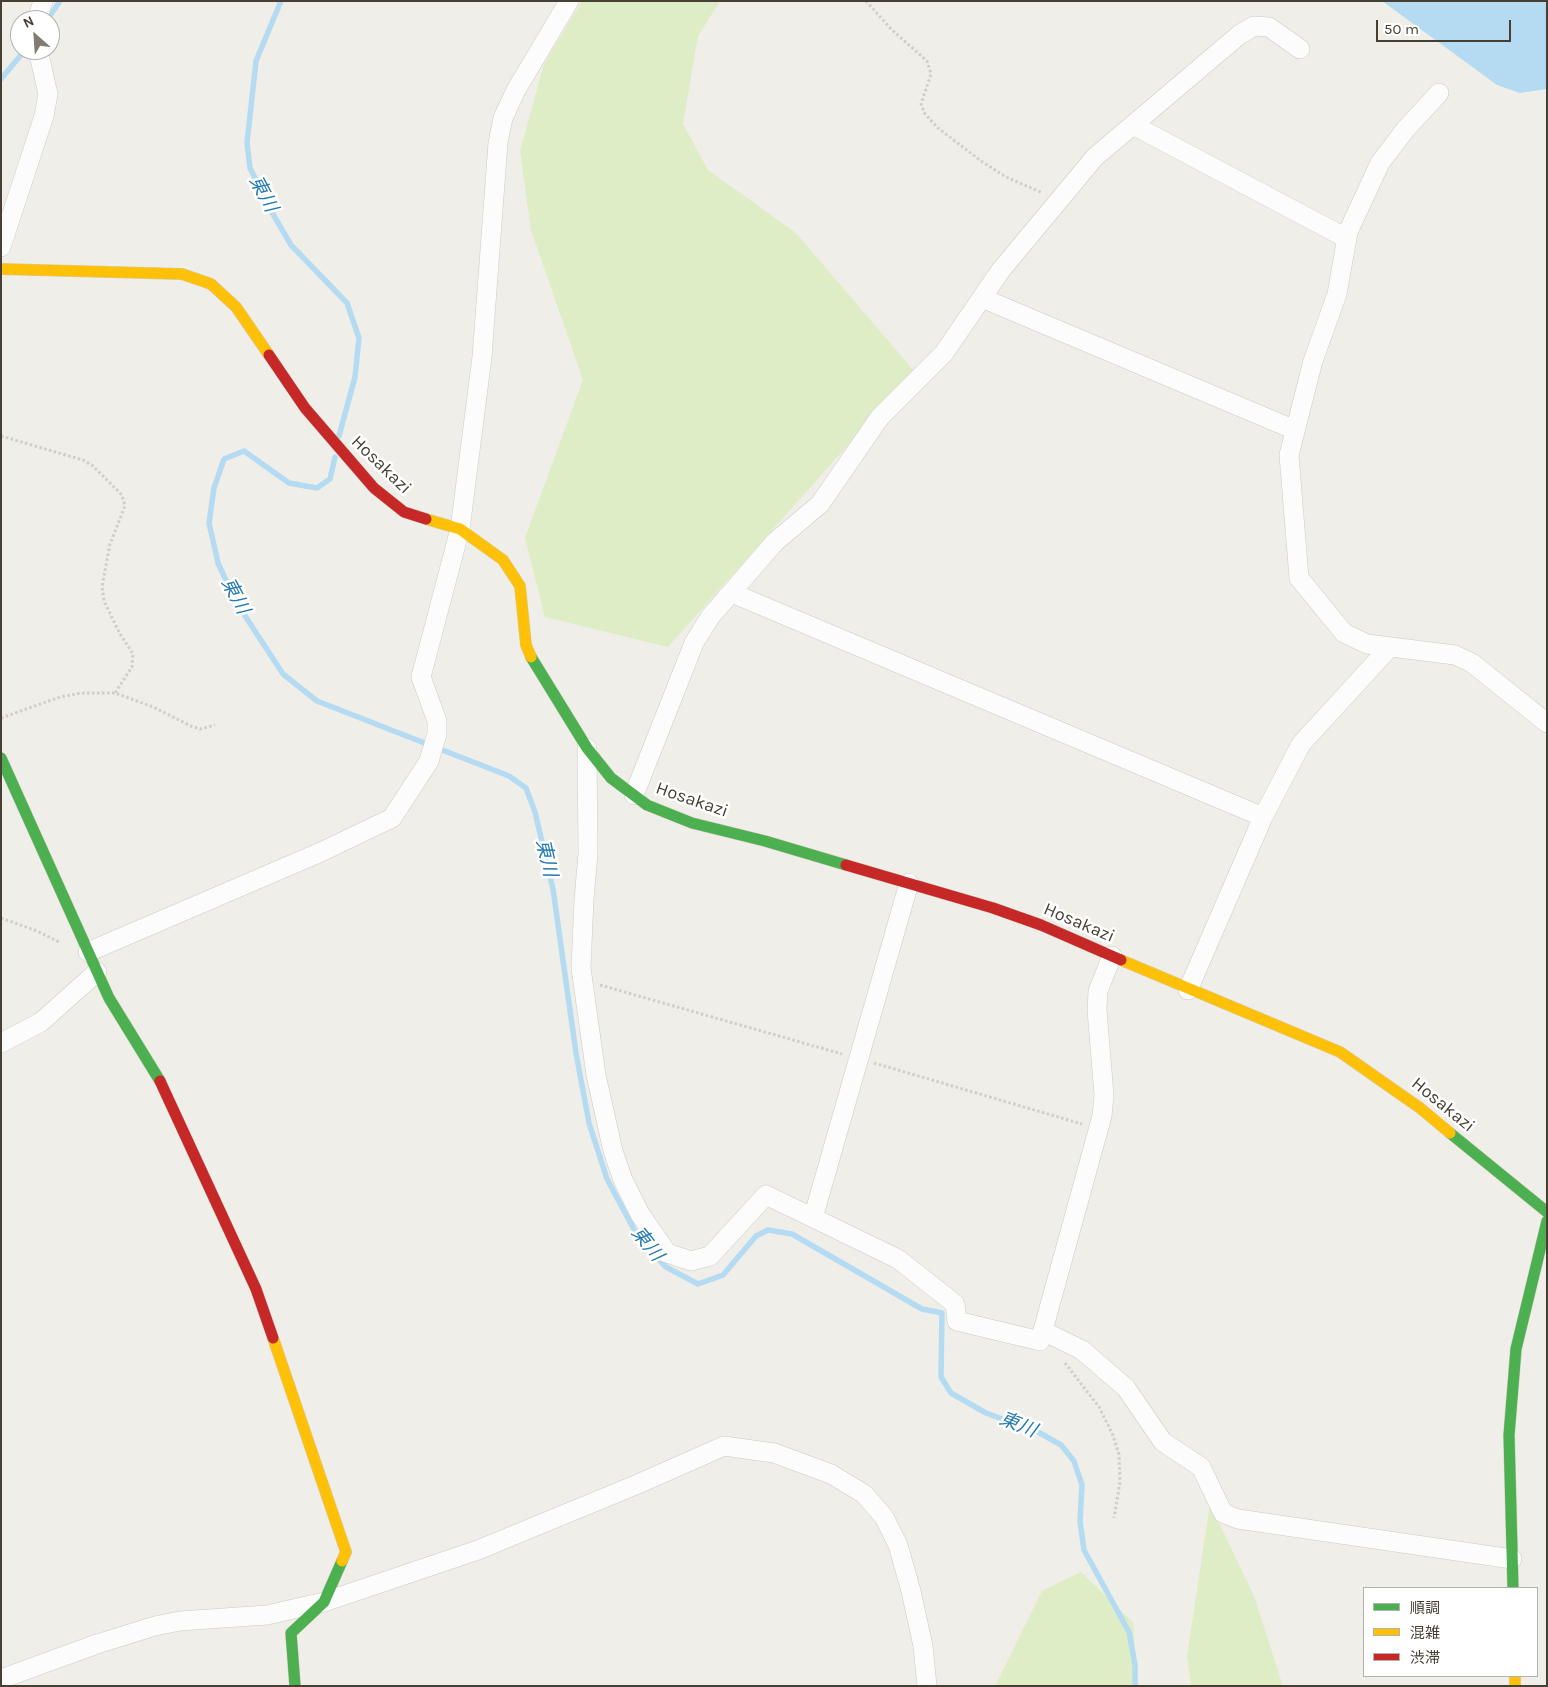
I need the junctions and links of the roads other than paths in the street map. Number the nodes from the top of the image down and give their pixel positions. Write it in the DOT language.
graph roads {
  1 [pos="569,1"];
  2 [pos="1300,50"];
  3 [pos="40,60"];
  4 [pos="1439,92"];
  5 [pos="1133,125"];
  6 [pos="1346,238"];
  7 [pos="1,246"];
  8 [pos="1,269"];
  9 [pos="982,298"];
  10 [pos="1295,430"];
  11 [pos="460,529"];
  12 [pos="732,593"];
  13 [pos="1390,647"];
  14 [pos="1547,723"];
  15 [pos="587,748"];
  16 [pos="1,758"];
  17 [pos="634,795"];
  18 [pos="1263,817"];
  19 [pos="909,884"];
  20 [pos="86,948"];
  21 [pos="1112,956"];
  22 [pos="97,972"];
  23 [pos="1188,990"];
  24 [pos="1,1043"];
  25 [pos="1547,1212"];
  26 [pos="813,1218"];
  27 [pos="1547,1221"];
  28 [pos="1043,1331"];
  29 [pos="1512,1559"];
  30 [pos="1513,1587"];
  31 [pos="324,1602"];
  32 [pos="1,1679"];
  33 [pos="295,1686"];
  34 [pos="927,1686"];
  1 -- 11 [label="street"];
  2 -- 5 [label="street"];
  3 -- 7 [label="street"];
  4 -- 6 [label="street"];
  5 -- 6 [label="street"];
  5 -- 9 [label="street"];
  6 -- 10 [label="street"];
  8 -- 11 [label="main road, Hosakazi"];
  9 -- 10 [label="street"];
  9 -- 12 [label="street"];
  10 -- 13 [label="street"];
  11 -- 15 [label="main road, Hosakazi"];
  11 -- 20 [label="street"];
  12 -- 17 [label="street"];
  12 -- 18 [label="street"];
  13 -- 14 [label="street"];
  13 -- 18 [label="street"];
  15 -- 17 [label="main road, Hosakazi"];
  15 -- 26 [label="street"];
  16 -- 20 [label="main road"];
  17 -- 19 [label="main road, Hosakazi"];
  18 -- 23 [label="street"];
  19 -- 21 [label="main road, Hosakazi"];
  19 -- 26 [label="street"];
  20 -- 22 [label="main road"];
  21 -- 23 [label="main road, Hosakazi"];
  21 -- 28 [label="street"];
  22 -- 24 [label="street"];
  22 -- 31 [label="main road"];
  23 -- 25 [label="main road, Hosakazi"];
  26 -- 28 [label="street"];
  27 -- 29 [label="main road"];
  28 -- 29 [label="street"];
  29 -- 30 [label="main road"];
  31 -- 32 [label="street"];
  31 -- 33 [label="main road"];
  31 -- 34 [label="street"];
}
